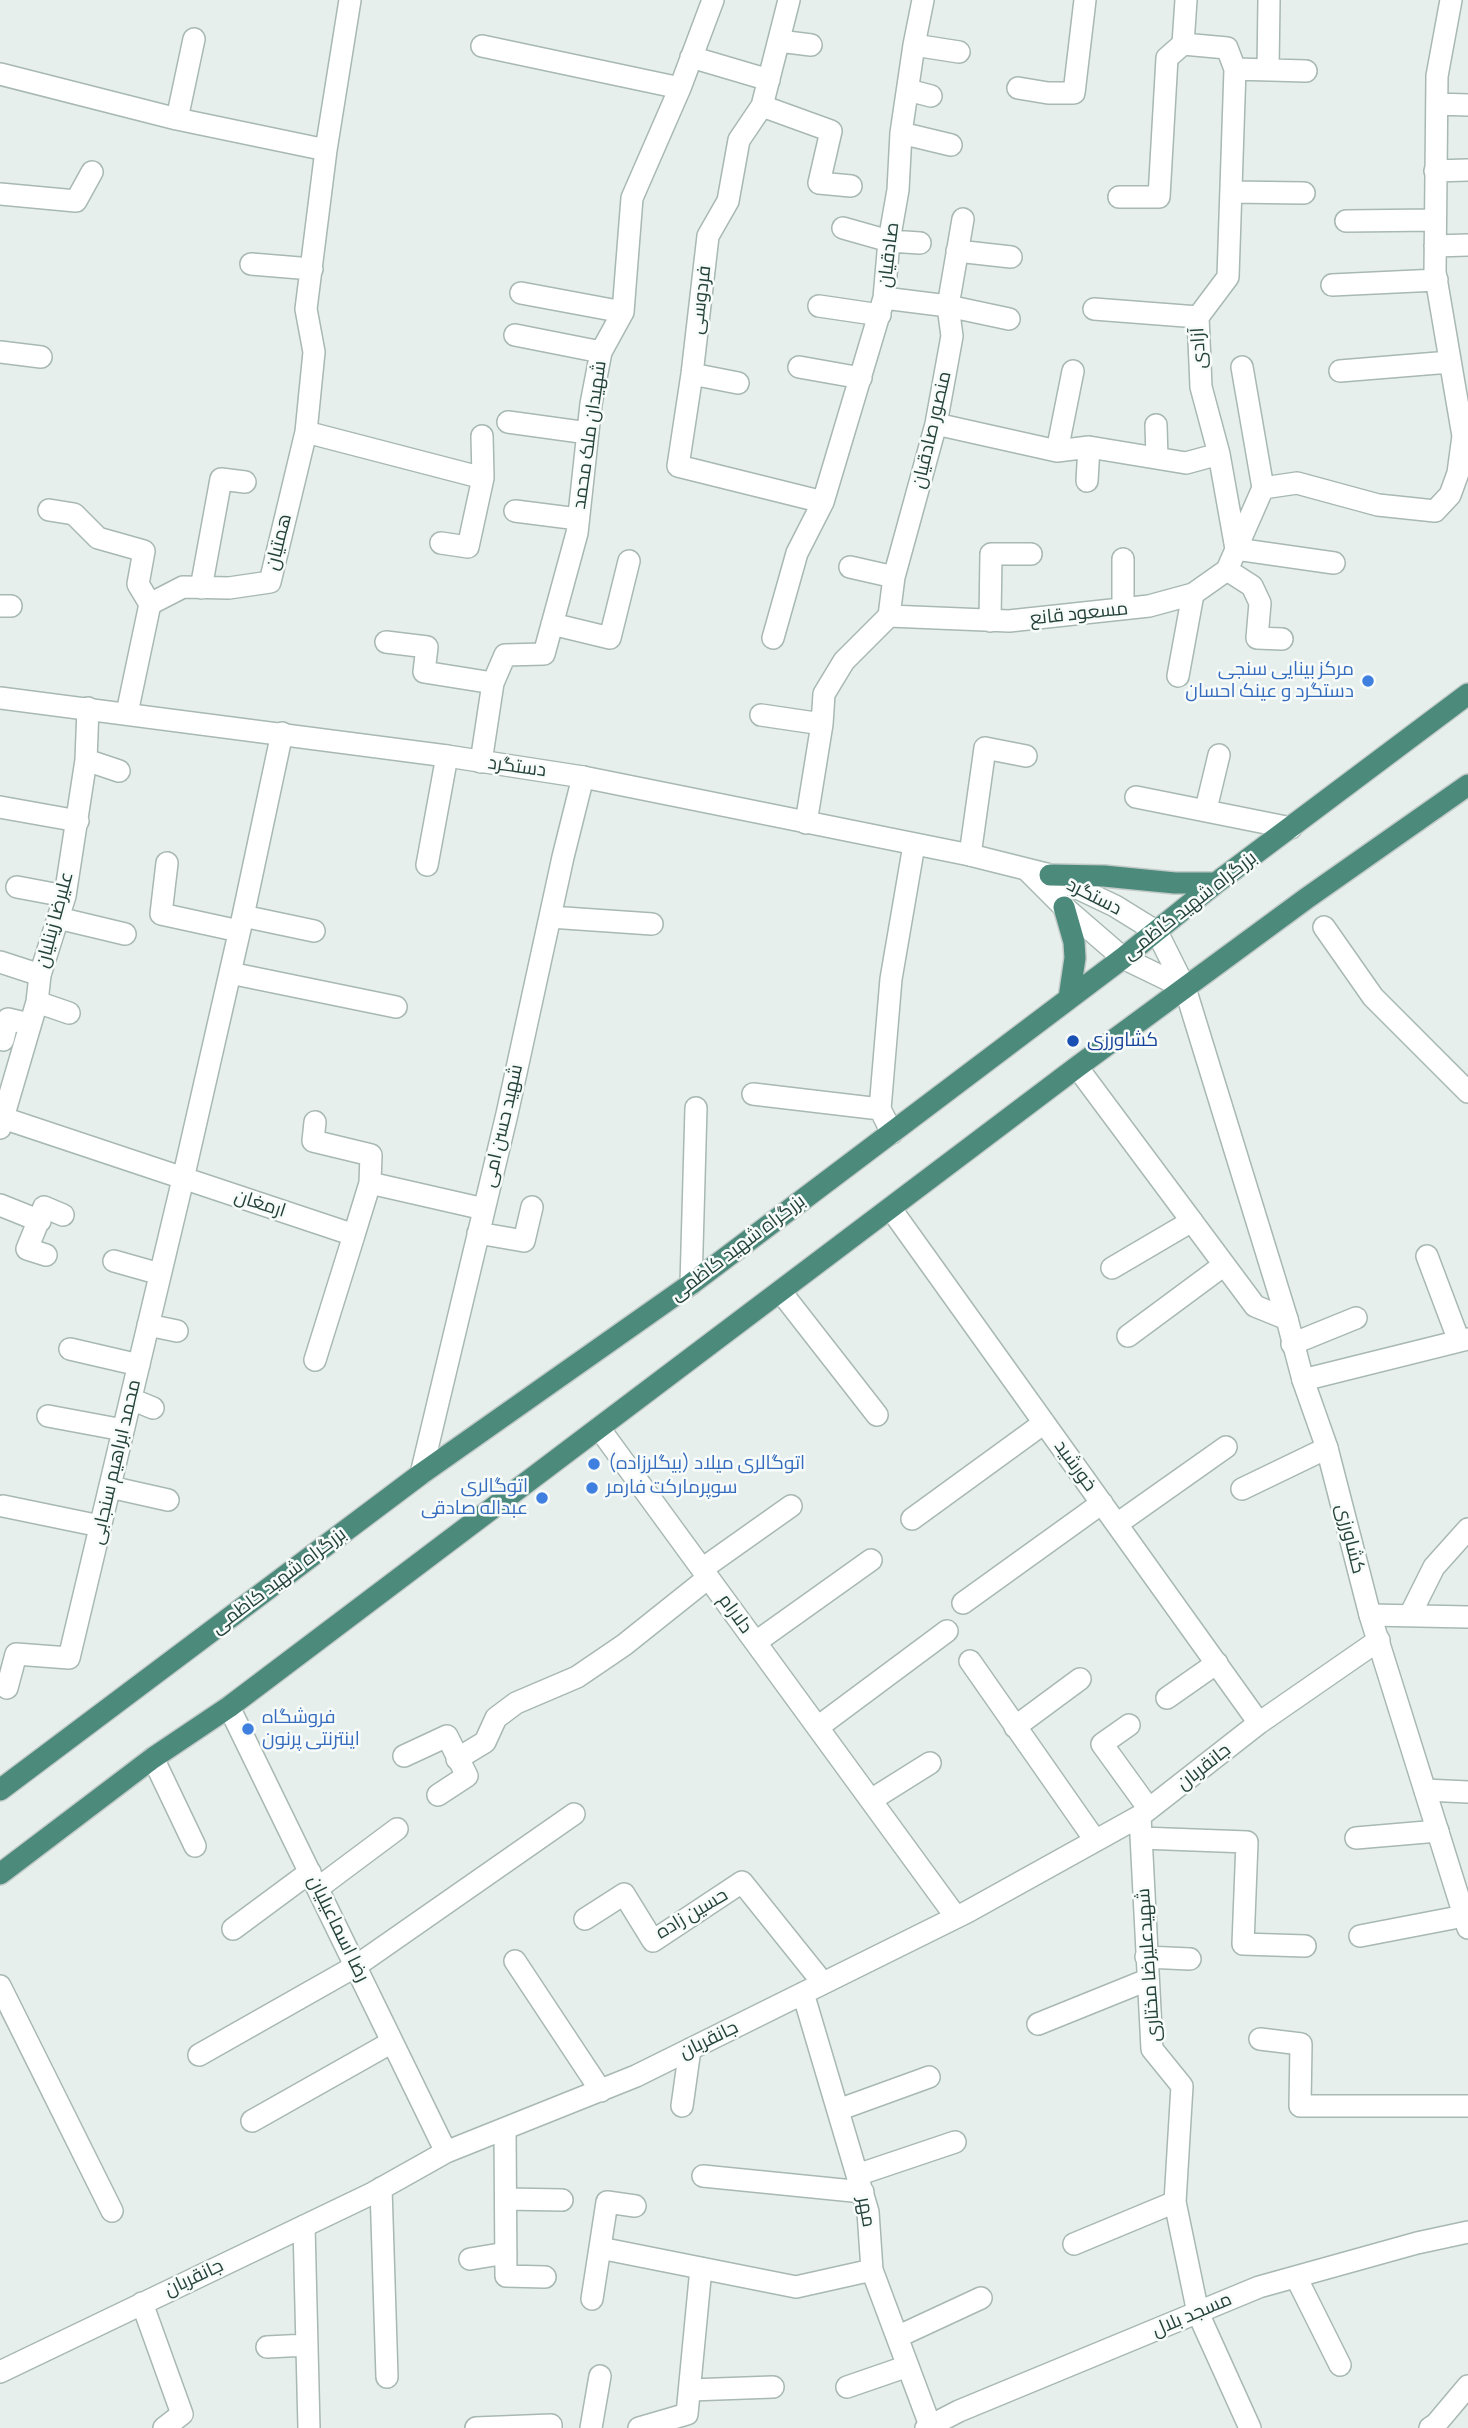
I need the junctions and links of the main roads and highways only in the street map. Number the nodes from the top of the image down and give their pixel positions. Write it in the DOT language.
graph roads {
  1 [pos="1468,694"];
  2 [pos="1468,785"];
  3 [pos="1050,875"];
  4 [pos="1216,883"];
  5 [pos="1064,907"];
  6 [pos="1069,998"];
  7 [pos="0,1790"];
  8 [pos="0,1874"];
  1 -- 4 [label="highway, بزرگراه شهید کاظمی"];
  2 -- 8 [label="highway"];
  3 -- 4 [label="highway"];
  4 -- 6 [label="highway, بزرگراه شهید کاظمی"];
  5 -- 6 [label="highway"];
  6 -- 7 [label="highway, بزرگراه شهید کاظمی"];
}
